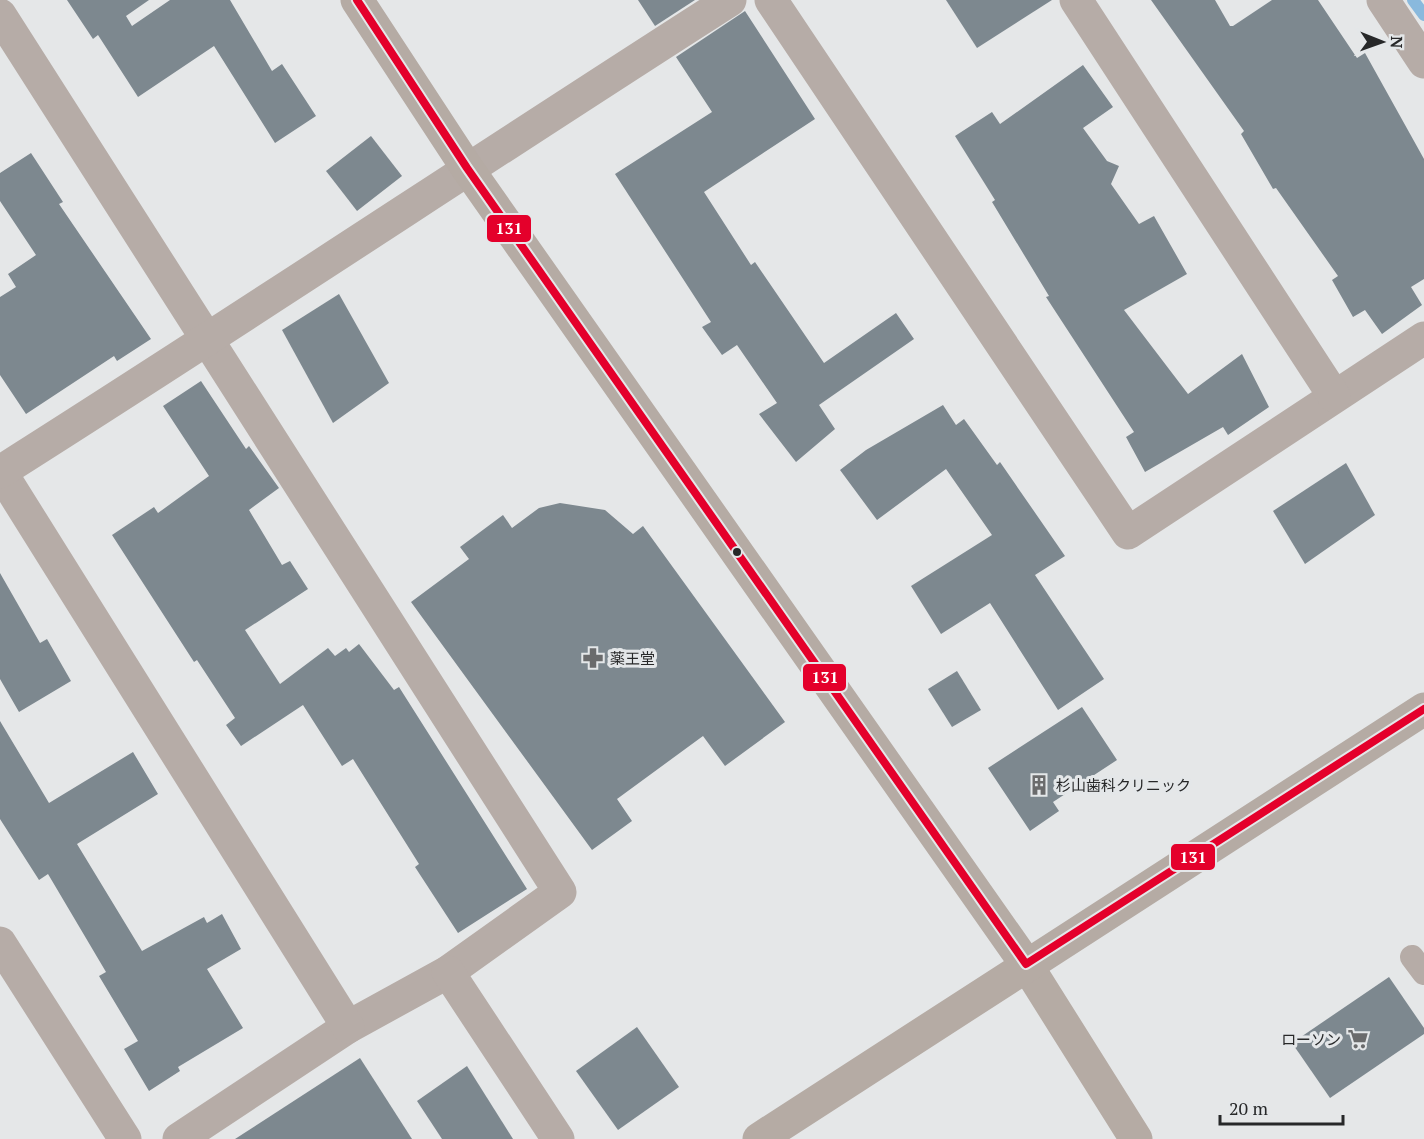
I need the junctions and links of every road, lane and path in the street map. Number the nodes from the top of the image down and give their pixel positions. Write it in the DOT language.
graph roads {
  1 [pos="357,0"];
  2 [pos="730,0"];
  3 [pos="771,0"];
  4 [pos="1076,0"];
  5 [pos="1383,0"];
  6 [pos="0,15"];
  7 [pos="1424,63"];
  8 [pos="467,168"];
  9 [pos="1424,338"];
  10 [pos="208,340"];
  11 [pos="1334,396"];
  12 [pos="0,472"];
  13 [pos="1424,709"];
  14 [pos="0,943"];
  15 [pos="1026,964"];
  16 [pos="448,972"];
  17 [pos="348,1026"];
  18 [pos="125,1139"];
  19 [pos="179,1139"];
  20 [pos="558,1139"];
  21 [pos="759,1139"];
  22 [pos="1136,1139"];
  1 -- 8 [label="street"];
  2 -- 8 [label="street"];
  3 -- 11 [label="street"];
  4 -- 11 [label="street"];
  5 -- 7 [label="street"];
  6 -- 10 [label="street"];
  8 -- 10 [label="street"];
  8 -- 15 [label="street"];
  9 -- 11 [label="street"];
  10 -- 12 [label="street"];
  10 -- 16 [label="street"];
  12 -- 17 [label="street"];
  13 -- 15 [label="street"];
  14 -- 18 [label="street"];
  15 -- 21 [label="street"];
  15 -- 22 [label="street"];
  16 -- 17 [label="street"];
  16 -- 20 [label="street"];
  17 -- 19 [label="street"];
}
